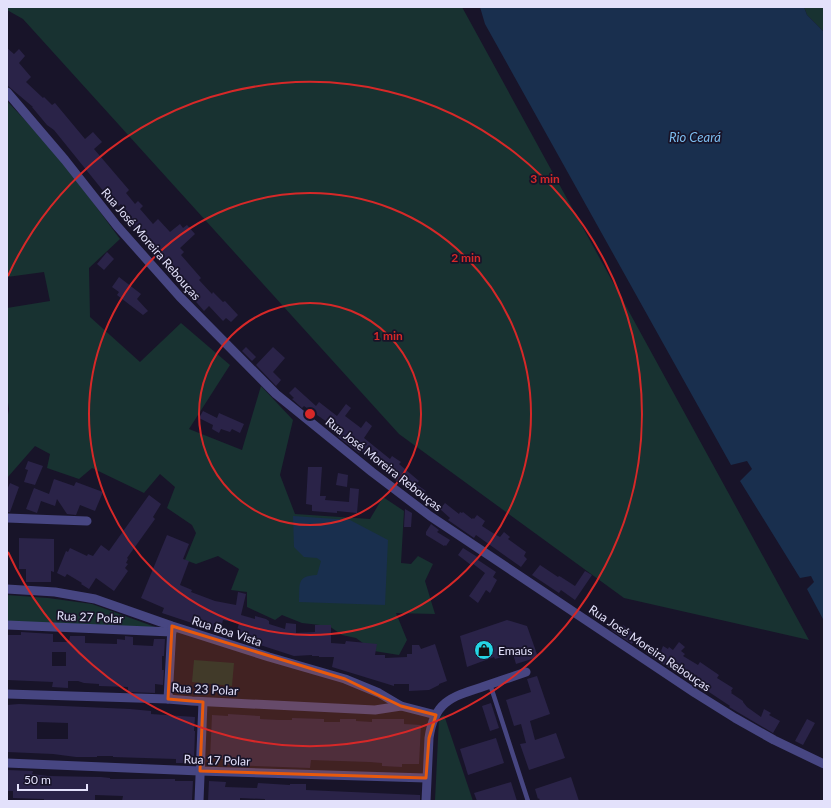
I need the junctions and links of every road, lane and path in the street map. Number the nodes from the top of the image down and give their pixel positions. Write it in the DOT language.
graph roads {
  1 [pos="7,92"];
  2 [pos="7,518"];
  3 [pos="87,520"];
  4 [pos="7,589"];
  5 [pos="7,625"];
  6 [pos="172,629"];
  7 [pos="526,672"];
  8 [pos="490,684"];
  9 [pos="7,694"];
  10 [pos="168,699"];
  11 [pos="203,702"];
  12 [pos="401,706"];
  13 [pos="436,715"];
  14 [pos="7,763"];
  15 [pos="824,764"];
  16 [pos="200,771"];
  17 [pos="426,778"];
  18 [pos="199,801"];
  19 [pos="426,801"];
  20 [pos="528,801"];
  1 -- 15 [label="street, Rua José Moreira Rebouças"];
  2 -- 3 [label="street"];
  4 -- 6 [label="street, Rua Boa Vista"];
  5 -- 6 [label="street, Rua 27 Polar"];
  6 -- 10 [label="street"];
  6 -- 12 [label="street, Rua Boa Vista"];
  7 -- 8 [label="street"];
  8 -- 13 [label="street"];
  8 -- 20 [label="lane"];
  9 -- 10 [label="street, Rua 23 Polar"];
  10 -- 11 [label="street, Rua 23 Polar"];
  11 -- 12 [label="street, Rua 23 Polar"];
  11 -- 16 [label="street"];
  12 -- 13 [label="street, Rua Boa Vista"];
  13 -- 17 [label="street"];
  14 -- 16 [label="street, Rua 17 Polar"];
  16 -- 17 [label="street, Rua 17 Polar"];
  16 -- 18 [label="street"];
  17 -- 19 [label="street"];
}
